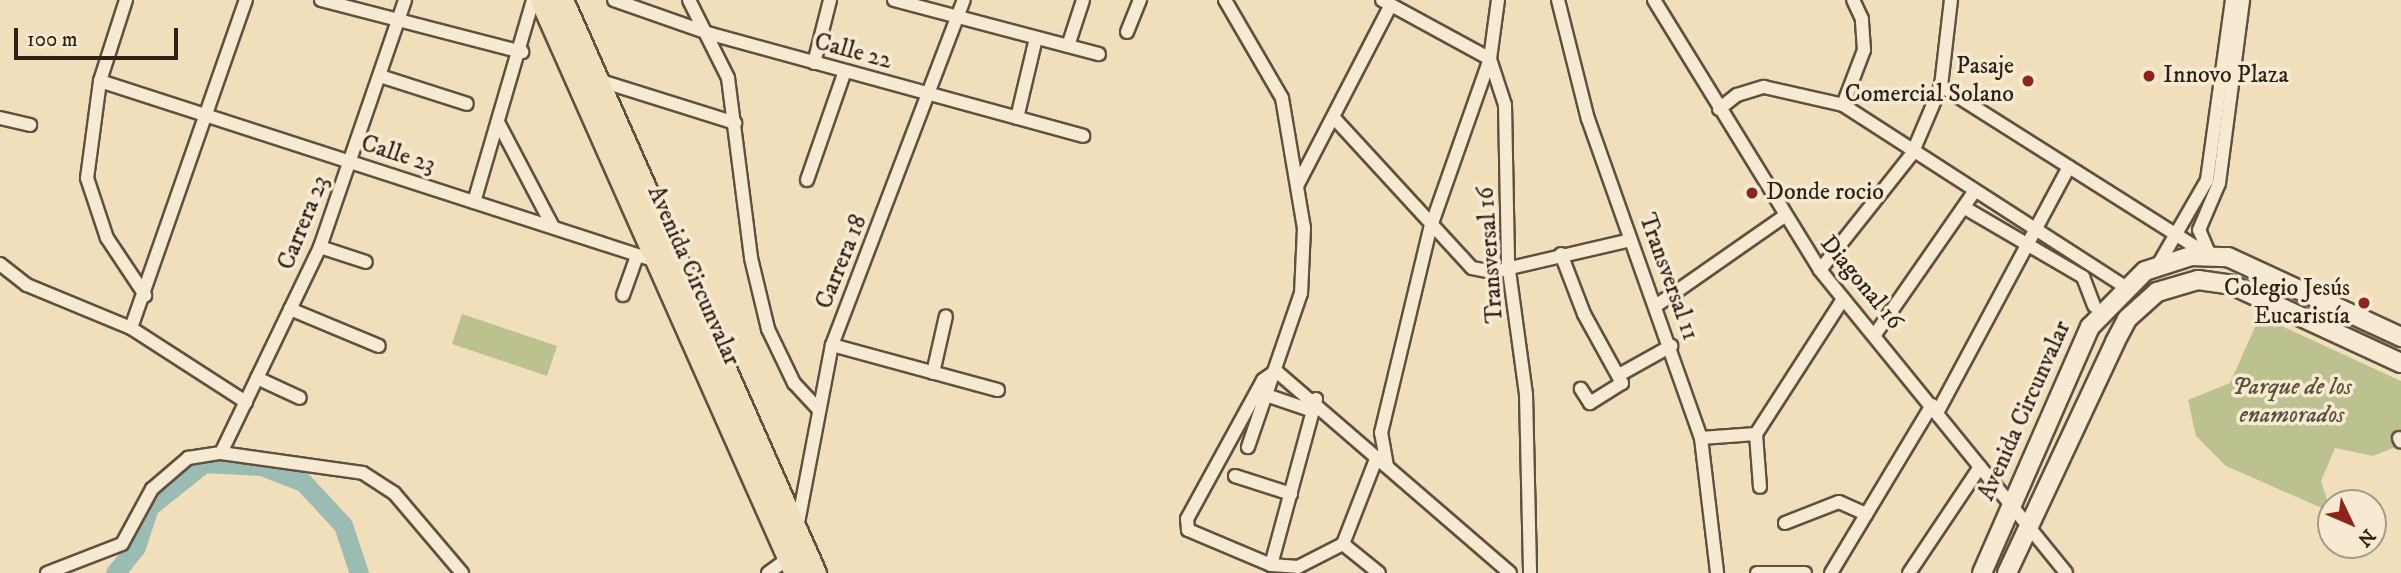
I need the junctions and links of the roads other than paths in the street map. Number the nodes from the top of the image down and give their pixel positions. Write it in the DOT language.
graph roads {
  1 [pos="126,0"];
  2 [pos="246,0"];
  3 [pos="321,0"];
  4 [pos="405,0"];
  5 [pos="534,0"];
  6 [pos="542,0"];
  7 [pos="561,0"];
  8 [pos="614,0"];
  9 [pos="690,0"];
  10 [pos="830,0"];
  11 [pos="894,0"];
  12 [pos="964,0"];
  13 [pos="1083,0"];
  14 [pos="1140,0"];
  15 [pos="1225,0"];
  16 [pos="1499,0"];
  17 [pos="1558,0"];
  18 [pos="1654,0"];
  19 [pos="1853,0"];
  20 [pos="1951,0"];
  21 [pos="2232,0"];
  22 [pos="2243,0"];
  23 [pos="1386,3"];
  24 [pos="958,16"];
  25 [pos="399,18"];
  26 [pos="1127,32"];
  27 [pos="712,34"];
  28 [pos="1037,38"];
  29 [pos="1068,46"];
  30 [pos="522,52"];
  31 [pos="1099,54"];
  32 [pos="1490,59"];
  33 [pos="814,64"];
  34 [pos="573,71"];
  35 [pos="845,71"];
  36 [pos="380,76"];
  37 [pos="597,80"];
  38 [pos="100,81"];
  39 [pos="1941,86"];
  40 [pos="931,95"];
  41 [pos="467,104"];
  42 [pos="1843,105"];
  43 [pos="1719,109"];
  44 [pos="205,111"];
  45 [pos="0,118"];
  46 [pos="1017,118"];
  47 [pos="1335,119"];
  48 [pos="735,122"];
  49 [pos="499,124"];
  50 [pos="30,125"];
  51 [pos="1083,136"];
  52 [pos="1912,154"];
  53 [pos="351,162"];
  54 [pos="2069,167"];
  55 [pos="807,180"];
  56 [pos="2213,181"];
  57 [pos="1297,186"];
  58 [pos="1974,192"];
  59 [pos="474,202"];
  60 [pos="1965,208"];
  61 [pos="1783,217"];
  62 [pos="552,227"];
  63 [pos="1430,229"];
  64 [pos="2035,230"];
  65 [pos="2177,236"];
  66 [pos="1630,240"];
  67 [pos="2029,242"];
  68 [pos="320,247"];
  69 [pos="1561,254"];
  70 [pos="2210,255"];
  71 [pos="647,259"];
  72 [pos="366,262"];
  73 [pos="1508,263"];
  74 [pos="0,264"];
  75 [pos="2158,265"];
  76 [pos="1819,271"];
  77 [pos="682,272"];
  78 [pos="2124,286"];
  79 [pos="145,295"];
  80 [pos="623,295"];
  81 [pos="1843,299"];
  82 [pos="1657,305"];
  83 [pos="2094,306"];
  84 [pos="290,309"];
  85 [pos="946,316"];
  86 [pos="131,328"];
  87 [pos="1876,333"];
  88 [pos="2401,337"];
  89 [pos="832,345"];
  90 [pos="379,346"];
  91 [pos="1671,346"];
  92 [pos="2401,363"];
  93 [pos="1276,371"];
  94 [pos="933,373"];
  95 [pos="1619,375"];
  96 [pos="257,378"];
  97 [pos="1581,389"];
  98 [pos="998,390"];
  99 [pos="1269,396"];
  100 [pos="300,398"];
  101 [pos="246,402"];
  102 [pos="1315,405"];
  103 [pos="816,407"];
  104 [pos="1935,409"];
  105 [pos="1756,434"];
  106 [pos="1701,438"];
  107 [pos="1248,447"];
  108 [pos="221,453"];
  109 [pos="1382,462"];
  110 [pos="1980,467"];
  111 [pos="1234,476"];
  112 [pos="1760,487"];
  113 [pos="1290,494"];
  114 [pos="2012,504"];
  115 [pos="1866,514"];
  116 [pos="1785,523"];
  117 [pos="2028,526"];
  118 [pos="1343,544"];
  119 [pos="793,550"];
  120 [pos="1271,565"];
  121 [pos="47,573"];
  122 [pos="463,573"];
  123 [pos="768,573"];
  124 [pos="814,573"];
  125 [pos="1379,573"];
  126 [pos="1510,573"];
  127 [pos="1530,573"];
  128 [pos="1717,573"];
  129 [pos="1757,573"];
  130 [pos="1805,573"];
  131 [pos="1832,573"];
  132 [pos="1909,573"];
  133 [pos="1982,573"];
  134 [pos="2007,573"];
  135 [pos="2066,573"];
  1 -- 38 [label="street"];
  2 -- 44 [label="street"];
  3 -- 25 [label="street"];
  4 -- 25 [label="street, Carrera 23"];
  5 -- 30 [label="street"];
  6 -- 34 [label="highway, Avenida Circunvalar"];
  7 -- 37 [label="highway, Avenida Circunvalar"];
  8 -- 27 [label="street, Calle 22"];
  9 -- 27 [label="street"];
  10 -- 33 [label="street"];
  11 -- 24 [label="street"];
  12 -- 24 [label="street, Carrera 18"];
  13 -- 29 [label="street"];
  14 -- 26 [label="street"];
  15 -- 57 [label="street"];
  16 -- 32 [label="street"];
  17 -- 66 [label="street, Transversal 11"];
  18 -- 43 [label="street, Diagonal 16"];
  19 -- 42 [label="street"];
  20 -- 39 [label="street"];
  21 -- 56 [label="street"];
  22 -- 56 [label="street"];
  23 -- 32 [label="street"];
  23 -- 47 [label="street"];
  24 -- 28 [label="street"];
  24 -- 40 [label="street, Carrera 18"];
  25 -- 30 [label="street"];
  25 -- 36 [label="street, Carrera 23"];
  27 -- 33 [label="street, Calle 22"];
  27 -- 48 [label="street"];
  28 -- 29 [label="street"];
  28 -- 46 [label="street"];
  29 -- 31 [label="street"];
  30 -- 49 [label="street"];
  32 -- 63 [label="street"];
  32 -- 73 [label="street, Transversal 16"];
  33 -- 35 [label="street, Calle 22"];
  34 -- 37 [label="street"];
  34 -- 71 [label="highway, Avenida Circunvalar"];
  35 -- 40 [label="street, Calle 22"];
  35 -- 55 [label="street"];
  36 -- 41 [label="street"];
  36 -- 53 [label="street, Carrera 23"];
  37 -- 48 [label="street"];
  37 -- 77 [label="highway, Avenida Circunvalar"];
  38 -- 44 [label="street, Calle 23"];
  38 -- 79 [label="street"];
  39 -- 52 [label="street"];
  39 -- 54 [label="street"];
  40 -- 46 [label="street, Calle 22"];
  40 -- 89 [label="street, Carrera 18"];
  42 -- 43 [label="street"];
  42 -- 52 [label="street"];
  43 -- 61 [label="street, Diagonal 16"];
  44 -- 53 [label="street, Calle 23"];
  44 -- 79 [label="street"];
  45 -- 50 [label="street"];
  46 -- 51 [label="street, Calle 22"];
  47 -- 57 [label="street"];
  47 -- 63 [label="street"];
  48 -- 103 [label="street"];
  49 -- 59 [label="street"];
  49 -- 62 [label="street"];
  52 -- 58 [label="street"];
  52 -- 76 [label="street"];
  53 -- 59 [label="street, Calle 23"];
  53 -- 68 [label="street, Carrera 23"];
  54 -- 64 [label="street"];
  54 -- 65 [label="street"];
  56 -- 65 [label="street"];
  56 -- 70 [label="street"];
  57 -- 93 [label="street"];
  58 -- 60 [label="street"];
  58 -- 64 [label="street"];
  59 -- 62 [label="street, Calle 23"];
  60 -- 67 [label="street"];
  60 -- 87 [label="street"];
  61 -- 76 [label="street, Diagonal 16"];
  61 -- 82 [label="street"];
  62 -- 71 [label="street, Calle 23"];
  63 -- 73 [label="street"];
  63 -- 109 [label="street"];
  64 -- 67 [label="street"];
  64 -- 78 [label="street"];
  65 -- 70 [label="street"];
  65 -- 75 [label="street"];
  66 -- 69 [label="street"];
  66 -- 82 [label="street, Transversal 11"];
  67 -- 83 [label="street"];
  67 -- 104 [label="street"];
  68 -- 72 [label="street"];
  68 -- 84 [label="street, Carrera 23"];
  69 -- 73 [label="street"];
  69 -- 95 [label="street"];
  70 -- 75 [label="main road, Avenida Circunvalar"];
  70 -- 88 [label="main road, Avenida Circunvalar"];
  71 -- 77 [label="street, Calle 23"];
  71 -- 80 [label="street"];
  71 -- 119 [label="highway, Avenida Circunvalar"];
  73 -- 127 [label="street, Transversal 16"];
  74 -- 86 [label="street"];
  75 -- 78 [label="main road, Avenida Circunvalar"];
  76 -- 81 [label="street, Diagonal 16"];
  77 -- 119 [label="highway, Avenida Circunvalar"];
  78 -- 114 [label="main road, Avenida Circunvalar"];
  79 -- 86 [label="street"];
  81 -- 87 [label="street, Diagonal 16"];
  81 -- 105 [label="street"];
  82 -- 91 [label="street, Transversal 11"];
  84 -- 90 [label="street"];
  84 -- 96 [label="street, Carrera 23"];
  85 -- 94 [label="street"];
  86 -- 101 [label="street"];
  87 -- 104 [label="street, Diagonal 16"];
  89 -- 94 [label="street"];
  89 -- 103 [label="street, Carrera 18"];
  91 -- 95 [label="street"];
  91 -- 106 [label="street, Transversal 11"];
  92 -- 117 [label="main road, Avenida Circunvalar"];
  93 -- 99 [label="street"];
  93 -- 102 [label="street"];
  93 -- 120 [label="street"];
  94 -- 98 [label="street"];
  95 -- 97 [label="street"];
  96 -- 100 [label="street"];
  96 -- 101 [label="street, Carrera 23"];
  99 -- 102 [label="street"];
  99 -- 107 [label="street"];
  101 -- 108 [label="street, Carrera 23"];
  102 -- 109 [label="street"];
  102 -- 113 [label="street"];
  103 -- 119 [label="street, Carrera 18"];
  104 -- 110 [label="street, Diagonal 16"];
  104 -- 115 [label="street"];
  105 -- 106 [label="street"];
  105 -- 112 [label="street"];
  106 -- 128 [label="street, Transversal 11"];
  108 -- 121 [label="street"];
  108 -- 122 [label="street"];
  109 -- 118 [label="street"];
  109 -- 126 [label="street"];
  110 -- 114 [label="street, Diagonal 16"];
  110 -- 132 [label="street"];
  111 -- 113 [label="street"];
  113 -- 120 [label="street"];
  114 -- 117 [label="street, Diagonal 16"];
  114 -- 133 [label="main road, Avenida Circunvalar"];
  115 -- 116 [label="street"];
  115 -- 131 [label="street"];
  117 -- 134 [label="main road, Avenida Circunvalar"];
  117 -- 135 [label="street, Diagonal 16"];
  118 -- 120 [label="street"];
  118 -- 125 [label="street"];
  119 -- 123 [label="street"];
  119 -- 124 [label="highway, Avenida Circunvalar"];
  129 -- 130 [label="street"];
}
